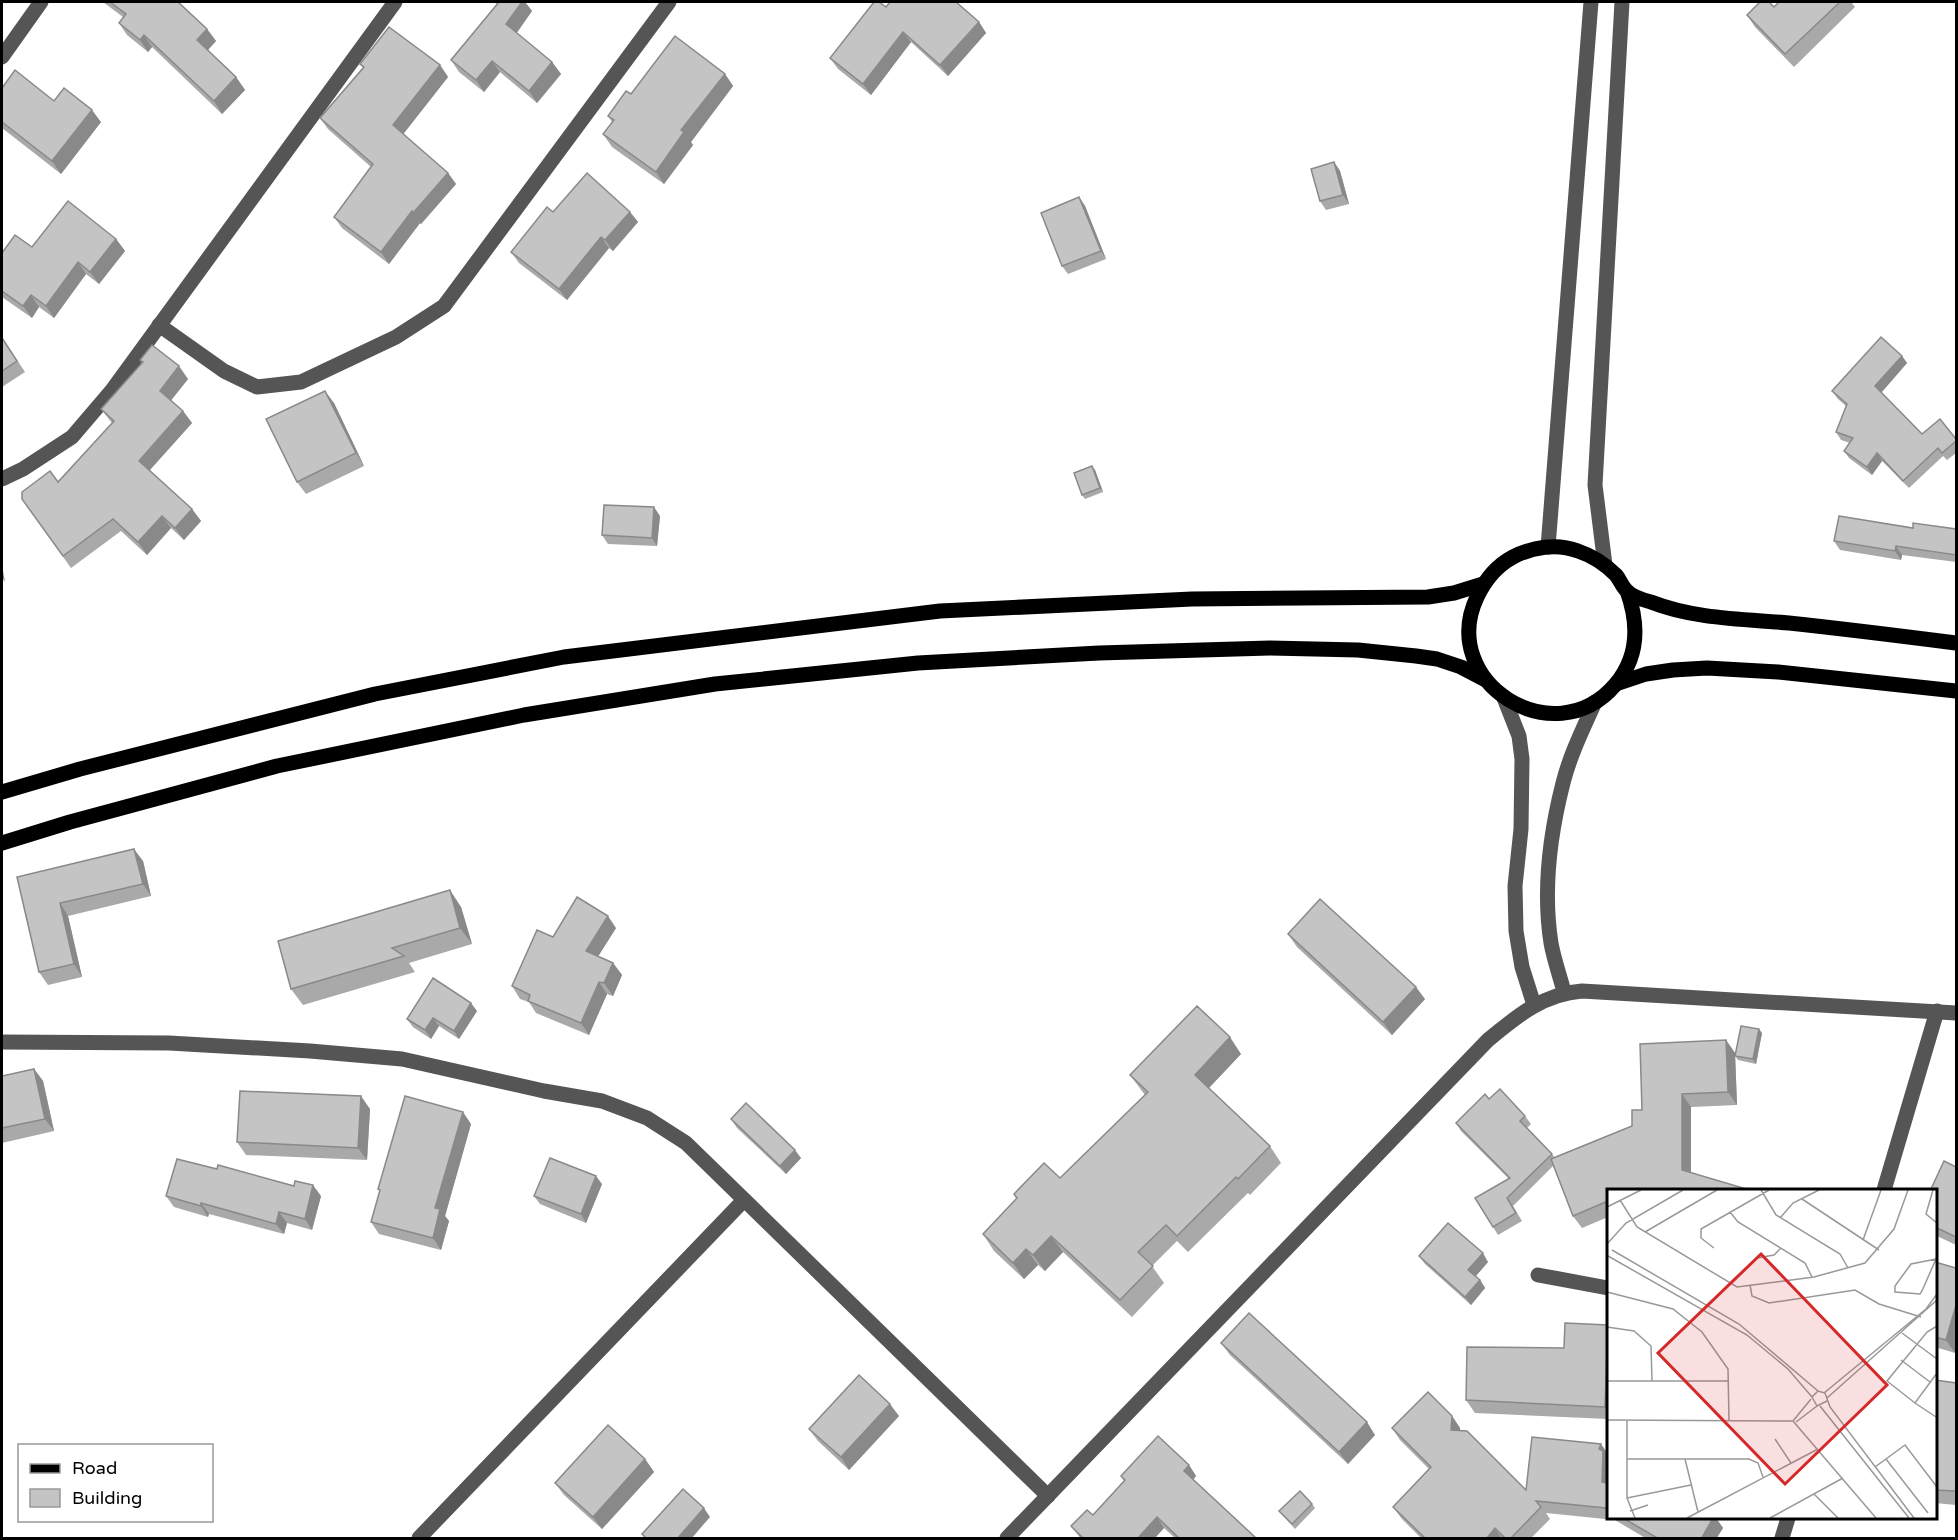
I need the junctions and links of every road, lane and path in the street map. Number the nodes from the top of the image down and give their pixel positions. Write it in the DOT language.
graph roads {
  1 [pos="41,2"];
  2 [pos="395,2"];
  3 [pos="669,2"];
  4 [pos="1591,2"];
  5 [pos="1622,2"];
  6 [pos="2,57"];
  7 [pos="159,325"];
  8 [pos="2,479"];
  9 [pos="1548,548"];
  10 [pos="1605,565"];
  11 [pos="1483,584"];
  12 [pos="1627,591"];
  13 [pos="1956,642"];
  14 [pos="1484,678"];
  15 [pos="1616,684"];
  16 [pos="1956,691"];
  17 [pos="1504,698"];
  18 [pos="1595,702"];
  19 [pos="2,792"];
  20 [pos="2,843"];
  21 [pos="1564,992"];
  22 [pos="1534,1005"];
  23 [pos="1936,1011"];
  24 [pos="1956,1013"];
  25 [pos="2,1042"];
  26 [pos="1885,1189"];
  27 [pos="744,1200"];
  28 [pos="1538,1275"];
  29 [pos="1607,1288"];
  30 [pos="1048,1496"];
  31 [pos="1788,1519"];
  32 [pos="419,1539"];
  33 [pos="1007,1539"];
  34 [pos="1782,1539"];
  1 -- 6 [label="street"];
  2 -- 7 [label="street"];
  3 -- 7 [label="street"];
  4 -- 9 [label="street"];
  5 -- 10 [label="street"];
  7 -- 8 [label="street"];
  9 -- 10 [label="main road"];
  9 -- 11 [label="main road"];
  10 -- 12 [label="main road"];
  11 -- 14 [label="main road"];
  11 -- 19 [label="main road"];
  12 -- 13 [label="main road"];
  12 -- 15 [label="main road"];
  14 -- 17 [label="main road"];
  14 -- 20 [label="main road"];
  15 -- 16 [label="main road"];
  15 -- 18 [label="main road"];
  17 -- 18 [label="main road"];
  17 -- 22 [label="street"];
  18 -- 21 [label="street"];
  21 -- 22 [label="street"];
  21 -- 23 [label="street"];
  22 -- 30 [label="street"];
  23 -- 24 [label="street"];
  23 -- 26 [label="street"];
  25 -- 27 [label="street"];
  27 -- 30 [label="street"];
  27 -- 32 [label="street"];
  28 -- 29 [label="street"];
  30 -- 33 [label="street"];
  31 -- 34 [label="street"];
}
